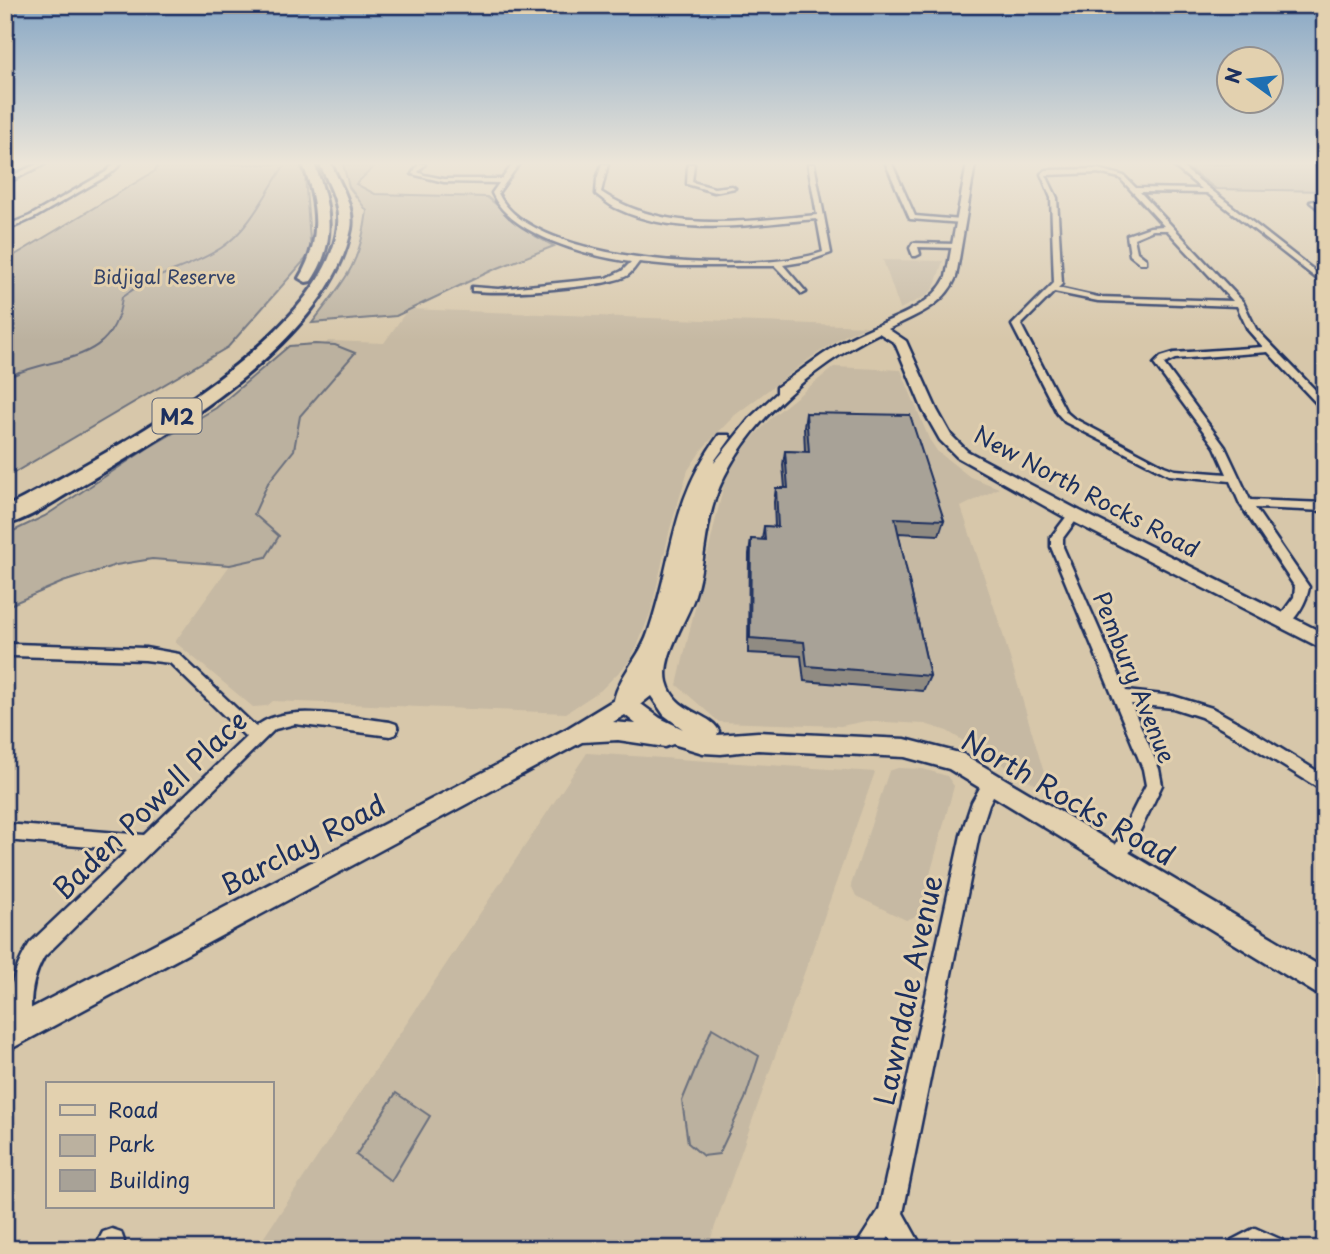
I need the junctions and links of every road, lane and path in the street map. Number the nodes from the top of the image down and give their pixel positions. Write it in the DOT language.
graph roads {
  1 [pos="961,222"];
  2 [pos="322,223"];
  3 [pos="342,223"];
  4 [pos="524,223"];
  5 [pos="674,223"];
  6 [pos="736,223"];
  7 [pos="821,223"];
  8 [pos="1055,223"];
  9 [pos="1164,223"];
  10 [pos="1249,223"];
  11 [pos="1169,228"];
  12 [pos="956,246"];
  13 [pos="916,254"];
  14 [pos="637,260"];
  15 [pos="1143,261"];
  16 [pos="778,264"];
  17 [pos="314,281"];
  18 [pos="1325,282"];
  19 [pos="475,289"];
  20 [pos="1054,290"];
  21 [pos="802,292"];
  22 [pos="1240,304"];
  23 [pos="879,328"];
  24 [pos="1270,349"];
  25 [pos="794,384"];
  26 [pos="1325,406"];
  27 [pos="1233,478"];
  28 [pos="5,500"];
  29 [pos="1246,504"];
  30 [pos="1325,508"];
  31 [pos="1074,515"];
  32 [pos="5,519"];
  33 [pos="1283,622"];
  34 [pos="1325,643"];
  35 [pos="13,650"];
  36 [pos="655,670"];
  37 [pos="1121,697"];
  38 [pos="624,701"];
  39 [pos="390,729"];
  40 [pos="708,732"];
  41 [pos="576,735"];
  42 [pos="256,736"];
  43 [pos="677,738"];
  44 [pos="758,741"];
  45 [pos="992,782"];
  46 [pos="1325,785"];
  47 [pos="5,832"];
  48 [pos="145,843"];
  49 [pos="1118,858"];
  50 [pos="1325,985"];
  51 [pos="13,1033"];
  52 [pos="890,1215"];
  53 [pos="866,1249"];
  54 [pos="911,1249"];
  55 [pos="1241,1249"];
  56 [pos="1273,1249"];
  1 -- 12 [label="main road"];
  2 -- 17 [label="highway, M2"];
  3 -- 17 [label="highway, M2"];
  4 -- 14 [label="street"];
  5 -- 6 [label="street"];
  7 -- 16 [label="street"];
  8 -- 20 [label="street"];
  9 -- 11 [label="street"];
  10 -- 18 [label="street"];
  11 -- 15 [label="street"];
  11 -- 22 [label="street"];
  12 -- 13 [label="street"];
  12 -- 23 [label="main road"];
  14 -- 16 [label="street"];
  14 -- 19 [label="street"];
  16 -- 21 [label="street"];
  17 -- 28 [label="highway, M2"];
  17 -- 32 [label="highway, M2"];
  20 -- 22 [label="street"];
  20 -- 27 [label="street"];
  22 -- 24 [label="street"];
  23 -- 25 [label="main road"];
  23 -- 31 [label="main road, New North Rocks Road"];
  24 -- 26 [label="street"];
  24 -- 27 [label="street"];
  25 -- 36 [label="main road"];
  25 -- 38 [label="main road"];
  27 -- 29 [label="street"];
  29 -- 30 [label="street"];
  29 -- 33 [label="street"];
  31 -- 33 [label="main road, New North Rocks Road"];
  31 -- 37 [label="street, Pembury Avenue"];
  33 -- 34 [label="main road, New North Rocks Road"];
  35 -- 42 [label="street"];
  36 -- 38 [label="main road"];
  36 -- 40 [label="main road"];
  37 -- 46 [label="street"];
  37 -- 49 [label="street, Pembury Avenue"];
  38 -- 40 [label="main road, North Rocks Road"];
  38 -- 41 [label="main road, Barclay Road"];
  38 -- 43 [label="main road, North Rocks Road"];
  39 -- 42 [label="street, Baden Powell Place"];
  40 -- 44 [label="main road, North Rocks Road"];
  41 -- 43 [label="main road"];
  41 -- 51 [label="main road, Barclay Road"];
  42 -- 48 [label="street, Baden Powell Place"];
  43 -- 44 [label="main road, North Rocks Road"];
  44 -- 45 [label="main road, North Rocks Road"];
  45 -- 49 [label="main road, North Rocks Road"];
  45 -- 52 [label="street, Lawndale Avenue"];
  47 -- 48 [label="street"];
  48 -- 51 [label="street, Baden Powell Place"];
  49 -- 50 [label="main road, North Rocks Road"];
  52 -- 53 [label="street, Lawndale Avenue"];
  52 -- 54 [label="street"];
  55 -- 56 [label="street"];
}
